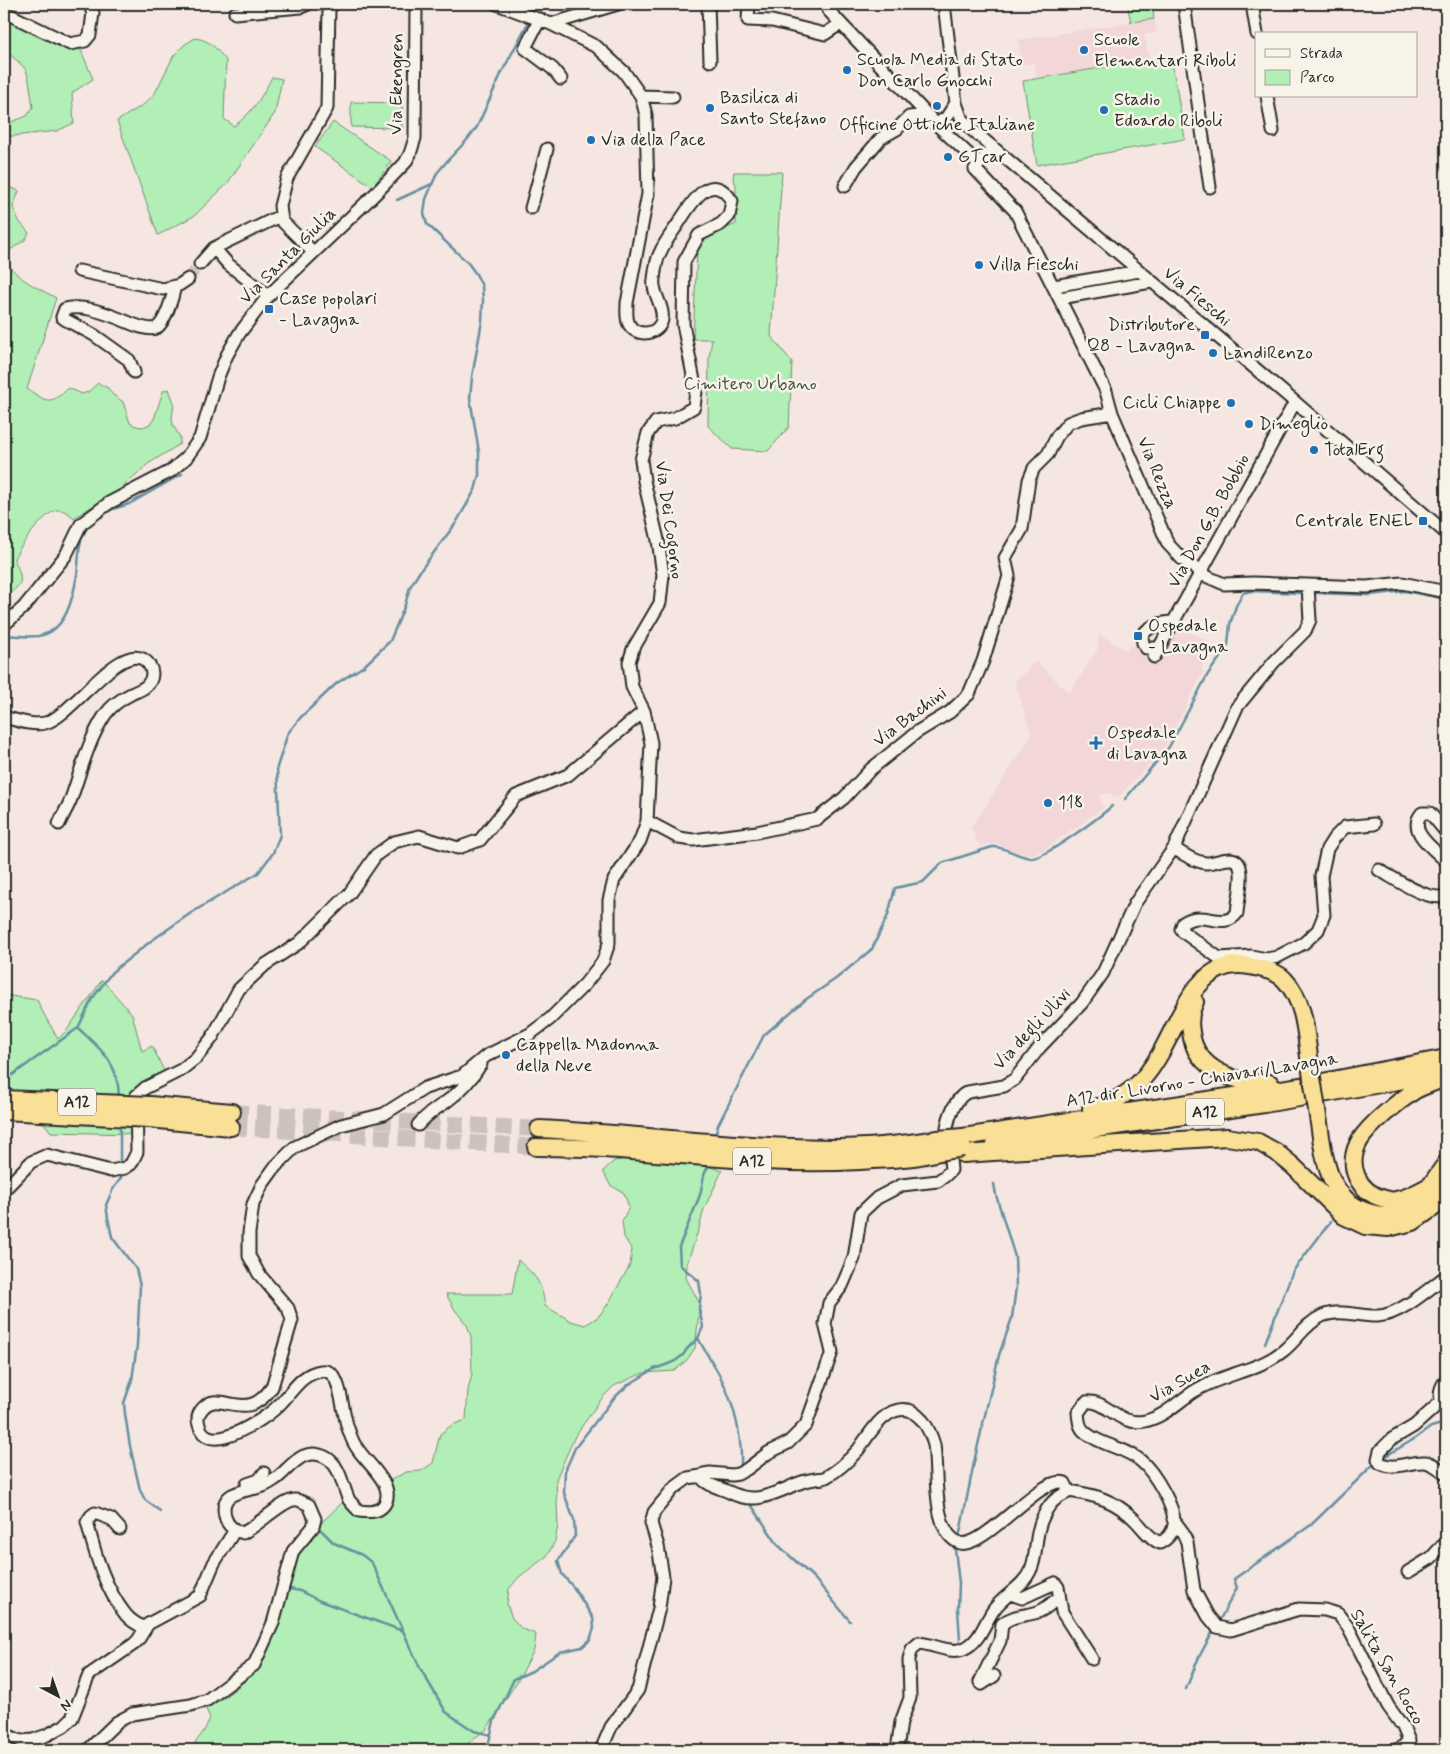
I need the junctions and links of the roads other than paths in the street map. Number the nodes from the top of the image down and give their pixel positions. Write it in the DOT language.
graph roads {
  1 [pos="89,4"];
  2 [pos="308,4"];
  3 [pos="334,4"];
  4 [pos="416,4"];
  5 [pos="497,4"];
  6 [pos="618,4"];
  7 [pos="708,4"];
  8 [pos="749,4"];
  9 [pos="944,4"];
  10 [pos="1184,4"];
  11 [pos="1252,4"];
  12 [pos="828,10"];
  13 [pos="4,12"];
  14 [pos="234,13"];
  15 [pos="534,16"];
  16 [pos="840,24"];
  17 [pos="1257,32"];
  18 [pos="710,61"];
  19 [pos="561,79"];
  20 [pos="641,96"];
  21 [pos="673,97"];
  22 [pos="1267,98"];
  23 [pos="956,103"];
  24 [pos="936,124"];
  25 [pos="1273,131"];
  26 [pos="994,148"];
  27 [pos="547,149"];
  28 [pos="405,163"];
  29 [pos="979,164"];
  30 [pos="845,186"];
  31 [pos="1210,187"];
  32 [pos="531,208"];
  33 [pos="280,216"];
  34 [pos="214,248"];
  35 [pos="313,252"];
  36 [pos="200,264"];
  37 [pos="79,271"];
  38 [pos="1139,271"];
  39 [pos="188,279"];
  40 [pos="1151,282"];
  41 [pos="175,286"];
  42 [pos="1054,286"];
  43 [pos="268,296"];
  44 [pos="1060,298"];
  45 [pos="134,372"];
  46 [pos="1295,402"];
  47 [pos="1112,412"];
  48 [pos="1446,533"];
  49 [pos="1201,572"];
  50 [pos="1308,586"];
  51 [pos="1446,592"];
  52 [pos="1174,622"];
  53 [pos="4,625"];
  54 [pos="644,711"];
  55 [pos="4,717"];
  56 [pos="647,822"];
  57 [pos="59,824"];
  58 [pos="1374,824"];
  59 [pos="1446,832"];
  60 [pos="1174,848"];
  61 [pos="1446,861"];
  62 [pos="1380,870"];
  63 [pos="1446,895"];
  64 [pos="1244,965"];
  65 [pos="486,1056"];
  66 [pos="1445,1062"];
  67 [pos="1416,1064"];
  68 [pos="1446,1077"];
  69 [pos="4,1099"];
  70 [pos="4,1111"];
  71 [pos="150,1112"];
  72 [pos="231,1120"];
  73 [pos="418,1125"];
  74 [pos="539,1129"];
  75 [pos="1011,1129"];
  76 [pos="963,1146"];
  77 [pos="536,1147"];
  78 [pos="899,1151"];
  79 [pos="1446,1163"];
  80 [pos="1439,1186"];
  81 [pos="4,1190"];
  82 [pos="1446,1276"];
  83 [pos="1446,1380"];
  84 [pos="1444,1403"];
  85 [pos="264,1473"];
  86 [pos="1446,1474"];
  87 [pos="701,1476"];
  88 [pos="241,1491"];
  89 [pos="1069,1491"];
  90 [pos="1173,1519"];
  91 [pos="120,1529"];
  92 [pos="235,1530"];
  93 [pos="1446,1544"];
  94 [pos="1408,1572"];
  95 [pos="1011,1594"];
  96 [pos="1058,1597"];
  97 [pos="145,1628"];
  98 [pos="1092,1659"];
  99 [pos="994,1676"];
  100 [pos="4,1734"];
  101 [pos="1409,1745"];
  102 [pos="88,1750"];
  103 [pos="601,1750"];
  104 [pos="897,1750"];
  105 [pos="1395,1750"];
  1 -- 13 [label="street"];
  2 -- 14 [label="street"];
  3 -- 33 [label="street"];
  4 -- 28 [label="street, Via Ekengren"];
  5 -- 15 [label="street, Via Dei Cogorno"];
  6 -- 15 [label="street"];
  7 -- 18 [label="street"];
  8 -- 16 [label="street"];
  9 -- 23 [label="street"];
  10 -- 31 [label="street"];
  11 -- 17 [label="street"];
  12 -- 16 [label="street"];
  15 -- 19 [label="street"];
  15 -- 20 [label="street, Via Dei Cogorno"];
  16 -- 24 [label="street"];
  20 -- 21 [label="street"];
  20 -- 54 [label="street, Via Dei Cogorno"];
  22 -- 25 [label="street"];
  23 -- 24 [label="street"];
  23 -- 26 [label="street, Via Fieschi"];
  24 -- 29 [label="street"];
  24 -- 30 [label="street"];
  26 -- 29 [label="street"];
  26 -- 38 [label="street, Via Fieschi"];
  27 -- 32 [label="street"];
  28 -- 35 [label="street, Via Santa Giulia"];
  29 -- 42 [label="street, Via Rezza"];
  33 -- 34 [label="street"];
  33 -- 35 [label="street"];
  34 -- 36 [label="street"];
  34 -- 43 [label="street"];
  35 -- 43 [label="street, Via Santa Giulia"];
  37 -- 41 [label="street"];
  38 -- 40 [label="street, Via Fieschi"];
  38 -- 42 [label="street"];
  39 -- 41 [label="street"];
  40 -- 44 [label="street"];
  40 -- 46 [label="street, Via Fieschi"];
  41 -- 45 [label="street"];
  42 -- 44 [label="street, Via Rezza"];
  43 -- 53 [label="street, Via Santa Giulia"];
  44 -- 47 [label="street, Via Rezza"];
  46 -- 48 [label="street, Via Fieschi"];
  46 -- 49 [label="street, Via Don G.B. Bobbio"];
  47 -- 49 [label="street, Via Rezza"];
  47 -- 56 [label="street, Via Bachini"];
  49 -- 50 [label="street, Via Rezza"];
  49 -- 52 [label="street, Via Don G.B. Bobbio"];
  50 -- 51 [label="street, Via Rezza"];
  50 -- 60 [label="street, Via degli Ulivi"];
  52 -- 52 [label="street, Via Don G.B. Bobbio"];
  54 -- 56 [label="street, Via Dei Cogorno"];
  54 -- 81 [label="street"];
  55 -- 57 [label="street"];
  56 -- 65 [label="street, Via Dei Cogorno"];
  58 -- 60 [label="street"];
  59 -- 61 [label="street"];
  60 -- 87 [label="street, Via degli Ulivi"];
  62 -- 63 [label="street"];
  64 -- 67 [label="highway"];
  64 -- 75 [label="highway"];
  64 -- 80 [label="highway, bridge"];
  65 -- 73 [label="street"];
  65 -- 88 [label="street, Via Dei Cogorno"];
  66 -- 67 [label="highway, A12 dir. Livorno - Chiavari/Lavagna / A12"];
  66 -- 76 [label="highway, A12"];
  67 -- 75 [label="highway, A12 dir. Livorno - Chiavari/Lavagna / A12"];
  68 -- 80 [label="highway"];
  69 -- 71 [label="highway, A12, bridge"];
  70 -- 71 [label="highway, A12, bridge"];
  71 -- 72 [label="highway, A12"];
  74 -- 78 [label="highway, A12"];
  75 -- 76 [label="highway, A12 dir. Livorno - Chiavari/Lavagna / A12"];
  76 -- 78 [label="highway, A12, bridge"];
  76 -- 80 [label="highway"];
  77 -- 78 [label="highway, A12"];
  79 -- 80 [label="highway"];
  82 -- 90 [label="street, Via Suea"];
  83 -- 84 [label="street"];
  84 -- 86 [label="street"];
  85 -- 88 [label="street"];
  87 -- 89 [label="street"];
  87 -- 103 [label="street"];
  88 -- 92 [label="street, Via Dei Cogorno"];
  89 -- 90 [label="street"];
  89 -- 95 [label="street"];
  90 -- 101 [label="street, Salita San Rocco"];
  91 -- 97 [label="street"];
  92 -- 97 [label="street"];
  92 -- 102 [label="street"];
  93 -- 94 [label="street"];
  95 -- 96 [label="street"];
  95 -- 104 [label="street"];
  96 -- 98 [label="street"];
  96 -- 99 [label="street"];
  97 -- 100 [label="street"];
  101 -- 105 [label="street, Salita San Rocco"];
}
